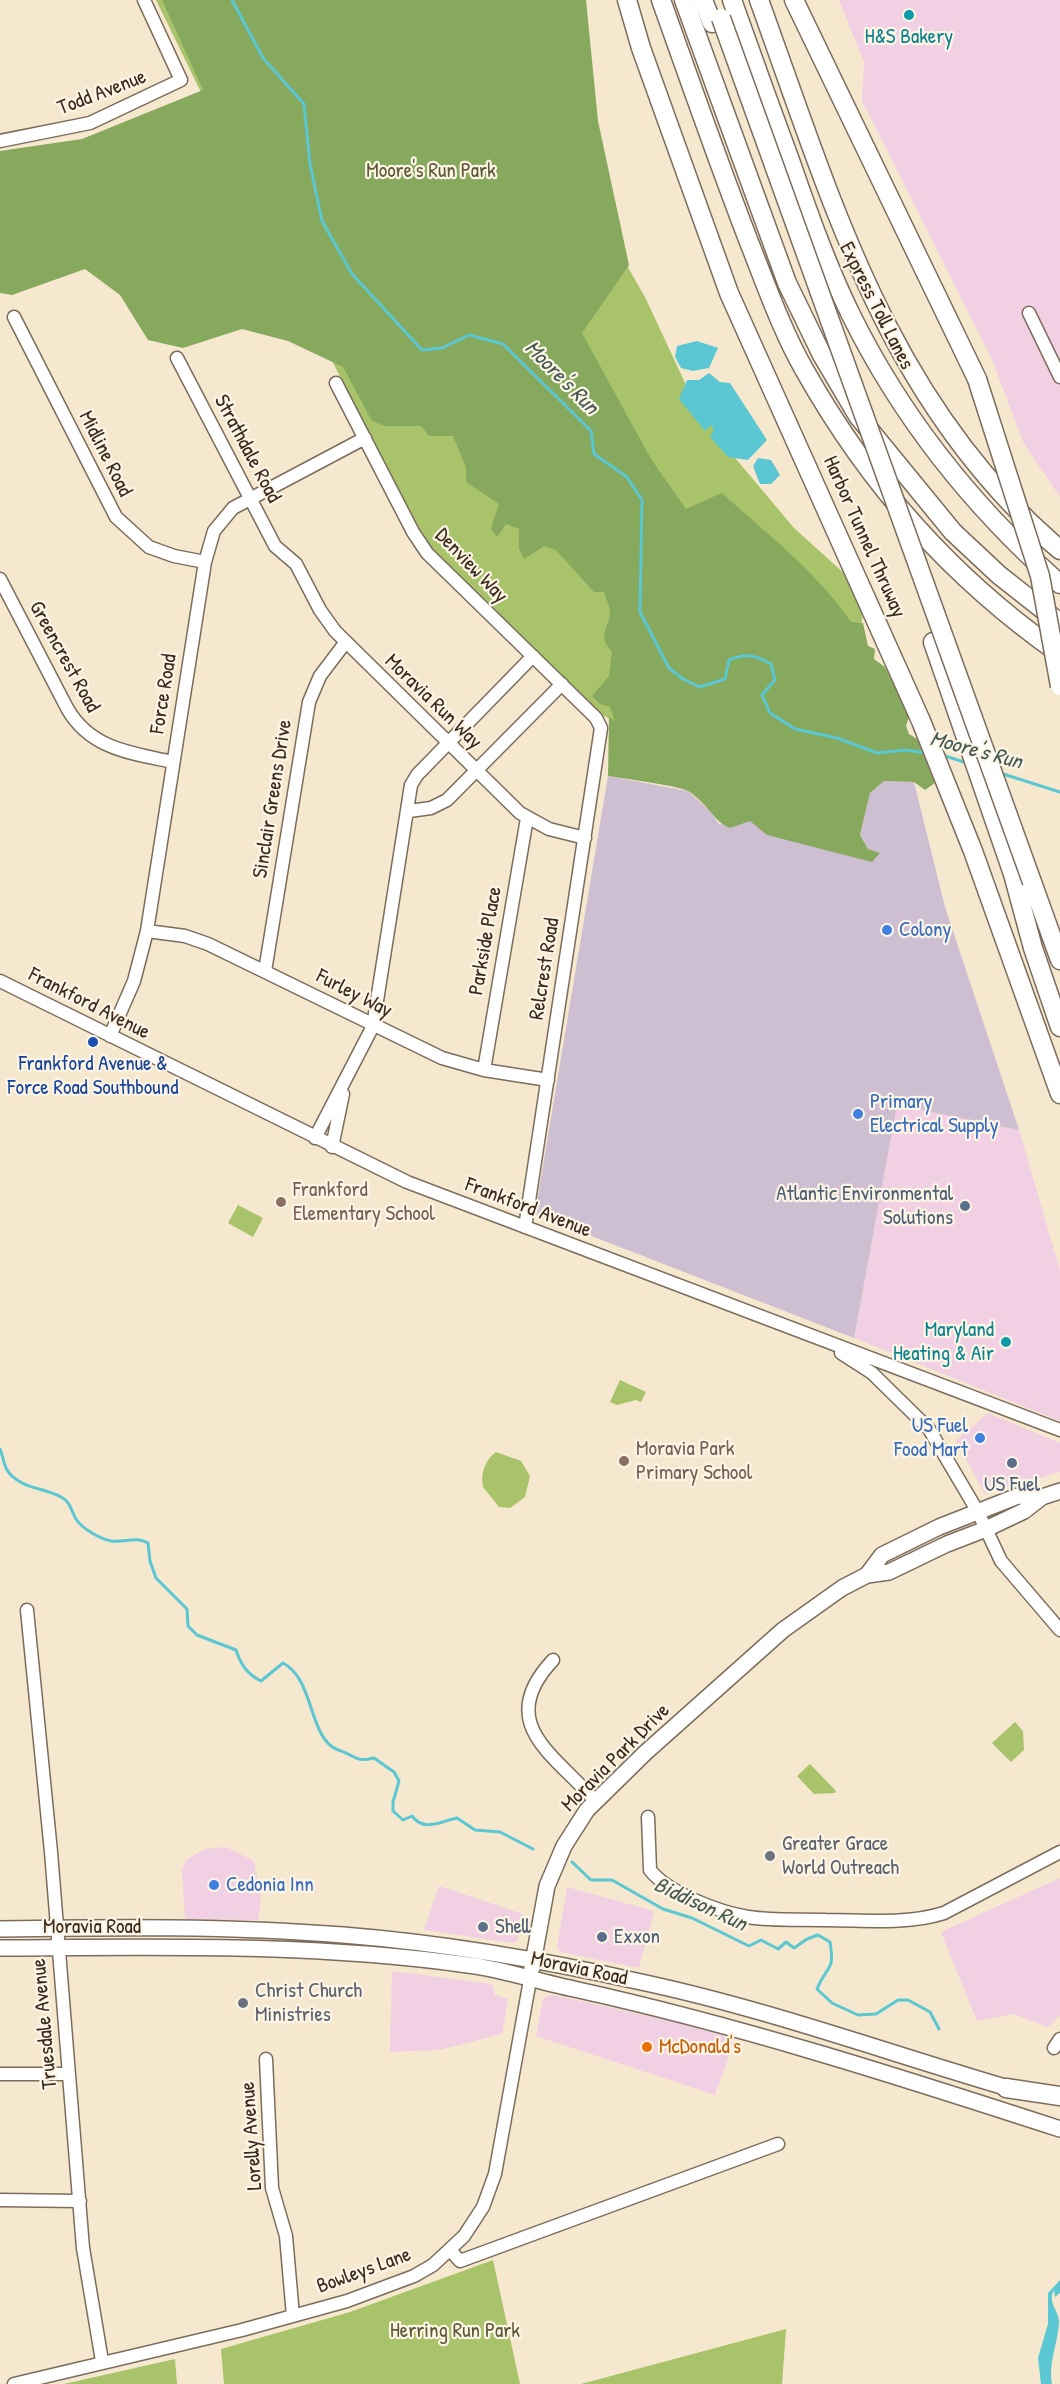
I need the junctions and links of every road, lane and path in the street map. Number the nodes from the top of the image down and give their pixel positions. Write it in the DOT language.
graph roads {
  1 [pos="144,0"];
  2 [pos="627,0"];
  3 [pos="661,0"];
  4 [pos="684,0"];
  5 [pos="703,0"];
  6 [pos="715,0"];
  7 [pos="732,0"];
  8 [pos="759,0"];
  9 [pos="794,0"];
  10 [pos="716,20"];
  11 [pos="0,141"];
  12 [pos="1029,313"];
  13 [pos="14,317"];
  14 [pos="177,358"];
  15 [pos="1060,377"];
  16 [pos="336,383"];
  17 [pos="364,438"];
  18 [pos="250,498"];
  19 [pos="1060,550"];
  20 [pos="286,555"];
  21 [pos="205,562"];
  22 [pos="0,579"];
  23 [pos="1060,584"];
  24 [pos="1060,623"];
  25 [pos="345,643"];
  26 [pos="1060,654"];
  27 [pos="532,657"];
  28 [pos="562,684"];
  29 [pos="1060,686"];
  30 [pos="596,718"];
  31 [pos="448,743"];
  32 [pos="173,762"];
  33 [pos="477,771"];
  34 [pos="409,811"];
  35 [pos="527,818"];
  36 [pos="585,838"];
  37 [pos="1013,874"];
  38 [pos="147,931"];
  39 [pos="1060,960"];
  40 [pos="265,971"];
  41 [pos="0,981"];
  42 [pos="1060,994"];
  43 [pos="373,1026"];
  44 [pos="1060,1027"];
  45 [pos="110,1036"];
  46 [pos="484,1070"];
  47 [pos="346,1079"];
  48 [pos="548,1080"];
  49 [pos="1060,1094"];
  50 [pos="315,1138"];
  51 [pos="332,1147"];
  52 [pos="525,1227"];
  53 [pos="825,1342"];
  54 [pos="887,1365"];
  55 [pos="906,1403"];
  56 [pos="1060,1430"];
  57 [pos="1060,1491"];
  58 [pos="1042,1497"];
  59 [pos="978,1512"];
  60 [pos="986,1529"];
  61 [pos="867,1575"];
  62 [pos="27,1610"];
  63 [pos="1060,1630"];
  64 [pos="553,1660"];
  65 [pos="596,1802"];
  66 [pos="648,1817"];
  67 [pos="1060,1852"];
  68 [pos="56,1928"];
  69 [pos="0,1929"];
  70 [pos="0,1948"];
  71 [pos="57,1948"];
  72 [pos="534,1960"];
  73 [pos="530,1980"];
  74 [pos="266,2059"];
  75 [pos="0,2074"];
  76 [pos="69,2074"];
  77 [pos="1006,2088"];
  78 [pos="1060,2096"];
  79 [pos="1060,2103"];
  80 [pos="1060,2129"];
  81 [pos="778,2144"];
  82 [pos="0,2200"];
  83 [pos="80,2201"];
  84 [pos="450,2250"];
  85 [pos="293,2316"];
  86 [pos="102,2361"];
  87 [pos="14,2384"];
  1 -- 11 [label="street, Todd Avenue"];
  2 -- 49 [label="highway, Harbor Tunnel Thruway"];
  3 -- 26 [label="highway"];
  4 -- 24 [label="highway"];
  5 -- 10 [label="highway, Express Toll Lanes"];
  6 -- 10 [label="highway, Express Toll Lanes"];
  7 -- 23 [label="highway, Express Toll Lanes"];
  8 -- 19 [label="highway"];
  9 -- 29 [label="highway, bridge"];
  10 -- 37 [label="highway, Express Toll Lanes"];
  10 -- 39 [label="highway, Express Toll Lanes, bridge"];
  12 -- 15 [label="street"];
  13 -- 21 [label="street, Midline Road"];
  14 -- 18 [label="street, Strathdale Road"];
  16 -- 17 [label="street, Denview Way"];
  17 -- 18 [label="street, Force Road"];
  17 -- 27 [label="street, Denview Way"];
  18 -- 20 [label="street, Strathdale Road"];
  18 -- 21 [label="street, Force Road"];
  20 -- 25 [label="street, Moravia Run Way"];
  21 -- 32 [label="street, Force Road"];
  22 -- 32 [label="street, Greencrest Road"];
  25 -- 31 [label="street, Moravia Run Way"];
  25 -- 40 [label="street, Sinclair Greens Drive"];
  27 -- 28 [label="street, Denview Way"];
  27 -- 31 [label="street"];
  28 -- 30 [label="street, Denview Way"];
  28 -- 33 [label="street"];
  30 -- 36 [label="street, Relcrest Road"];
  31 -- 33 [label="street, Moravia Run Way"];
  31 -- 34 [label="street"];
  32 -- 38 [label="street, Force Road"];
  33 -- 34 [label="street"];
  33 -- 35 [label="street, Moravia Run Way"];
  34 -- 43 [label="street"];
  35 -- 36 [label="street, Moravia Run Way"];
  35 -- 46 [label="street, Parkside Place"];
  36 -- 48 [label="street, Relcrest Road"];
  37 -- 42 [label="highway"];
  37 -- 44 [label="highway, Express Toll Lanes"];
  38 -- 40 [label="street, Furley Way"];
  38 -- 45 [label="street, Force Road"];
  40 -- 43 [label="street, Furley Way"];
  41 -- 45 [label="street, Frankford Avenue"];
  43 -- 46 [label="street, Furley Way"];
  43 -- 47 [label="street"];
  45 -- 50 [label="street, Frankford Avenue"];
  46 -- 48 [label="street, Furley Way"];
  47 -- 50 [label="street"];
  47 -- 51 [label="street"];
  48 -- 52 [label="street, Relcrest Road"];
  50 -- 51 [label="street, Frankford Avenue"];
  51 -- 52 [label="street, Frankford Avenue"];
  52 -- 53 [label="street, Frankford Avenue"];
  53 -- 54 [label="street, Frankford Avenue"];
  53 -- 55 [label="street"];
  54 -- 55 [label="street"];
  54 -- 56 [label="street, Frankford Avenue"];
  55 -- 59 [label="street"];
  57 -- 58 [label="main road, Moravia Park Drive"];
  58 -- 59 [label="main road, Moravia Park Drive"];
  58 -- 60 [label="main road, Moravia Park Drive"];
  59 -- 60 [label="street"];
  59 -- 61 [label="main road, Moravia Park Drive"];
  60 -- 61 [label="main road, Moravia Park Drive"];
  60 -- 63 [label="street"];
  61 -- 65 [label="main road, Moravia Park Drive"];
  62 -- 68 [label="street, Truesdale Avenue"];
  64 -- 65 [label="street"];
  65 -- 72 [label="main road, Moravia Park Drive"];
  66 -- 67 [label="street"];
  68 -- 69 [label="main road, Moravia Road"];
  68 -- 71 [label="street, Truesdale Avenue"];
  68 -- 72 [label="main road, Moravia Road"];
  70 -- 71 [label="main road, Moravia Road"];
  71 -- 73 [label="main road, Moravia Road"];
  71 -- 76 [label="street, Truesdale Avenue"];
  72 -- 73 [label="main road, Moravia Park Drive"];
  72 -- 77 [label="main road, Moravia Road"];
  73 -- 80 [label="main road, Moravia Road"];
  73 -- 84 [label="street, Moravia Park Drive"];
  74 -- 85 [label="street, Lorelly Avenue"];
  75 -- 76 [label="street"];
  76 -- 83 [label="street, Truesdale Avenue"];
  77 -- 78 [label="highway"];
  77 -- 79 [label="main road, Moravia Road"];
  81 -- 84 [label="street"];
  82 -- 83 [label="street"];
  83 -- 86 [label="street, Truesdale Avenue"];
  84 -- 85 [label="street, Bowleys Lane"];
  85 -- 86 [label="street, Bowleys Lane"];
  86 -- 87 [label="street, Bowleys Lane"];
}
